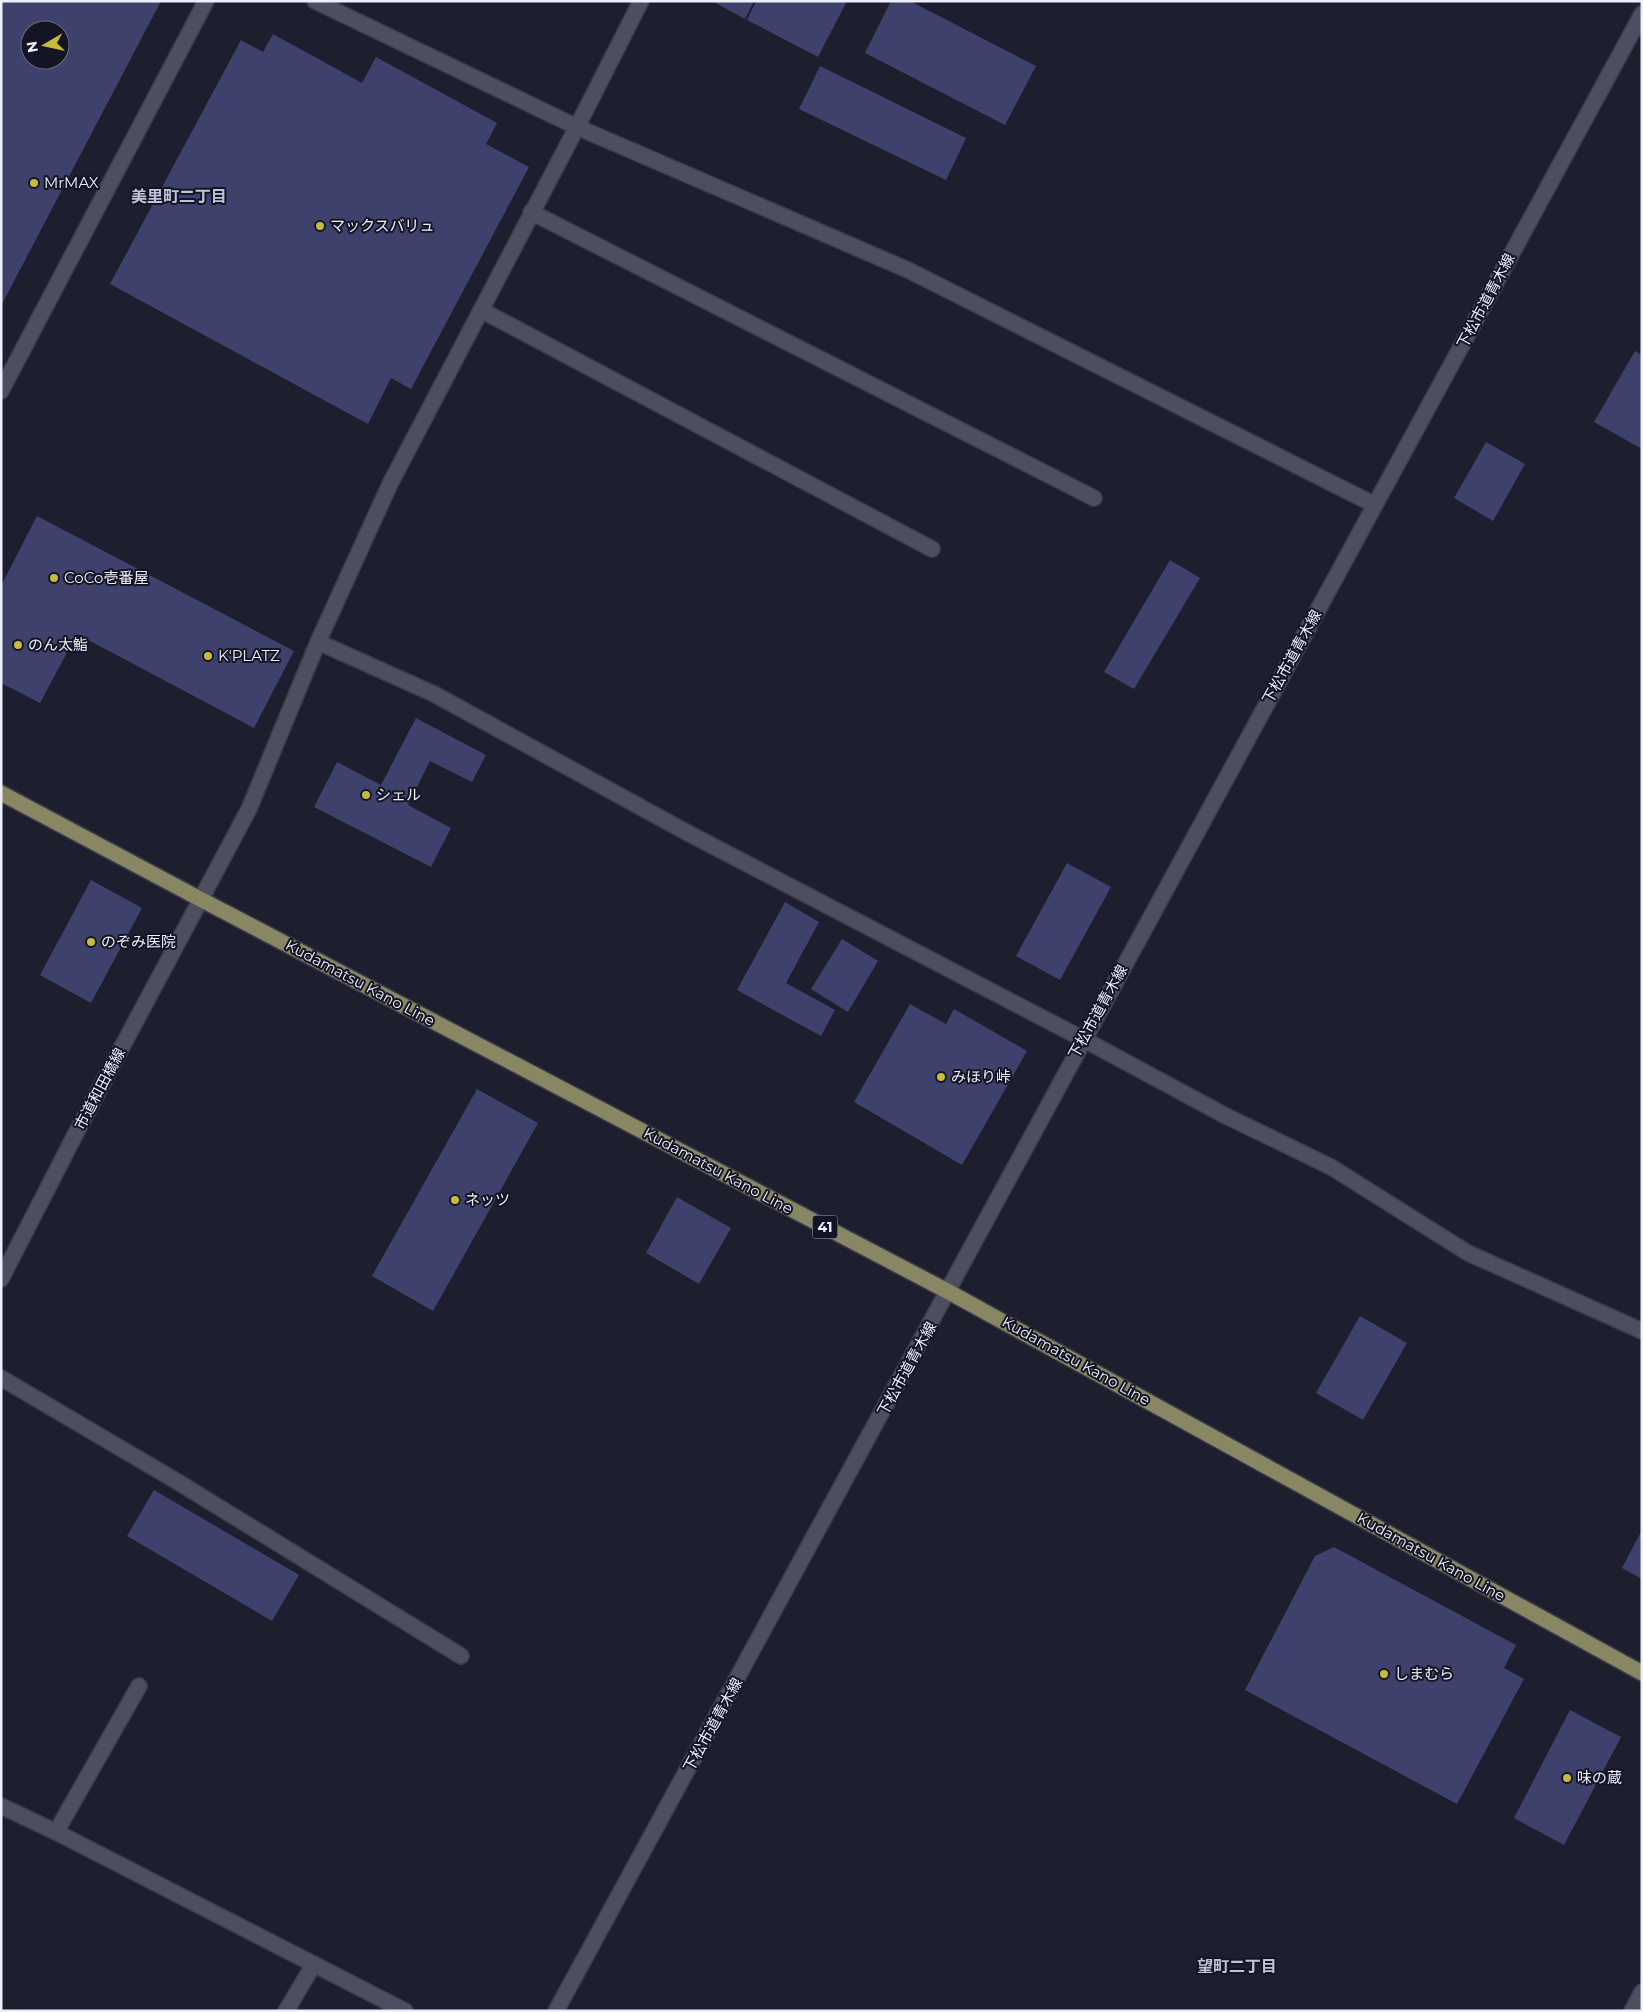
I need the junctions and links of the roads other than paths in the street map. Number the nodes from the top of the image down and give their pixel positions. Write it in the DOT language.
graph roads {
  1 [pos="206,1"];
  2 [pos="315,1"];
  3 [pos="641,1"];
  4 [pos="1642,14"];
  5 [pos="577,127"];
  6 [pos="531,212"];
  7 [pos="481,310"];
  8 [pos="1,390"];
  9 [pos="1094,498"];
  10 [pos="1375,505"];
  11 [pos="932,549"];
  12 [pos="318,642"];
  13 [pos="1,793"];
  14 [pos="202,900"];
  15 [pos="1083,1040"];
  16 [pos="1,1279"];
  17 [pos="949,1292"];
  18 [pos="1642,1331"];
  19 [pos="1,1378"];
  20 [pos="461,1656"];
  21 [pos="1642,1673"];
  22 [pos="139,1686"];
  23 [pos="1,1806"];
  24 [pos="56,1832"];
  25 [pos="314,1964"];
  26 [pos="1642,1992"];
  27 [pos="286,2011"];
  28 [pos="405,2011"];
  29 [pos="556,2011"];
  30 [pos="1632,2011"];
  1 -- 8 [label="street"];
  2 -- 5 [label="street"];
  3 -- 5 [label="street, 市道和田橋線"];
  4 -- 10 [label="street, 下松市道青木線"];
  5 -- 6 [label="street, 市道和田橋線"];
  5 -- 10 [label="street"];
  6 -- 7 [label="street, 市道和田橋線"];
  6 -- 9 [label="street"];
  7 -- 11 [label="street"];
  7 -- 12 [label="street, 市道和田橋線"];
  10 -- 15 [label="street, 下松市道青木線"];
  12 -- 14 [label="street, 市道和田橋線"];
  12 -- 15 [label="street"];
  13 -- 14 [label="main road, Kudamatsu Kano Line / 41"];
  14 -- 16 [label="street, 市道和田橋線"];
  14 -- 17 [label="main road, Kudamatsu Kano Line / 41"];
  15 -- 17 [label="street, 下松市道青木線"];
  15 -- 18 [label="street"];
  17 -- 21 [label="main road, Kudamatsu Kano Line / 41"];
  17 -- 29 [label="street, 下松市道青木線"];
  19 -- 20 [label="street"];
  22 -- 24 [label="street"];
  23 -- 24 [label="street"];
  24 -- 25 [label="street"];
  25 -- 27 [label="street"];
  25 -- 28 [label="street"];
  26 -- 30 [label="street"];
}
